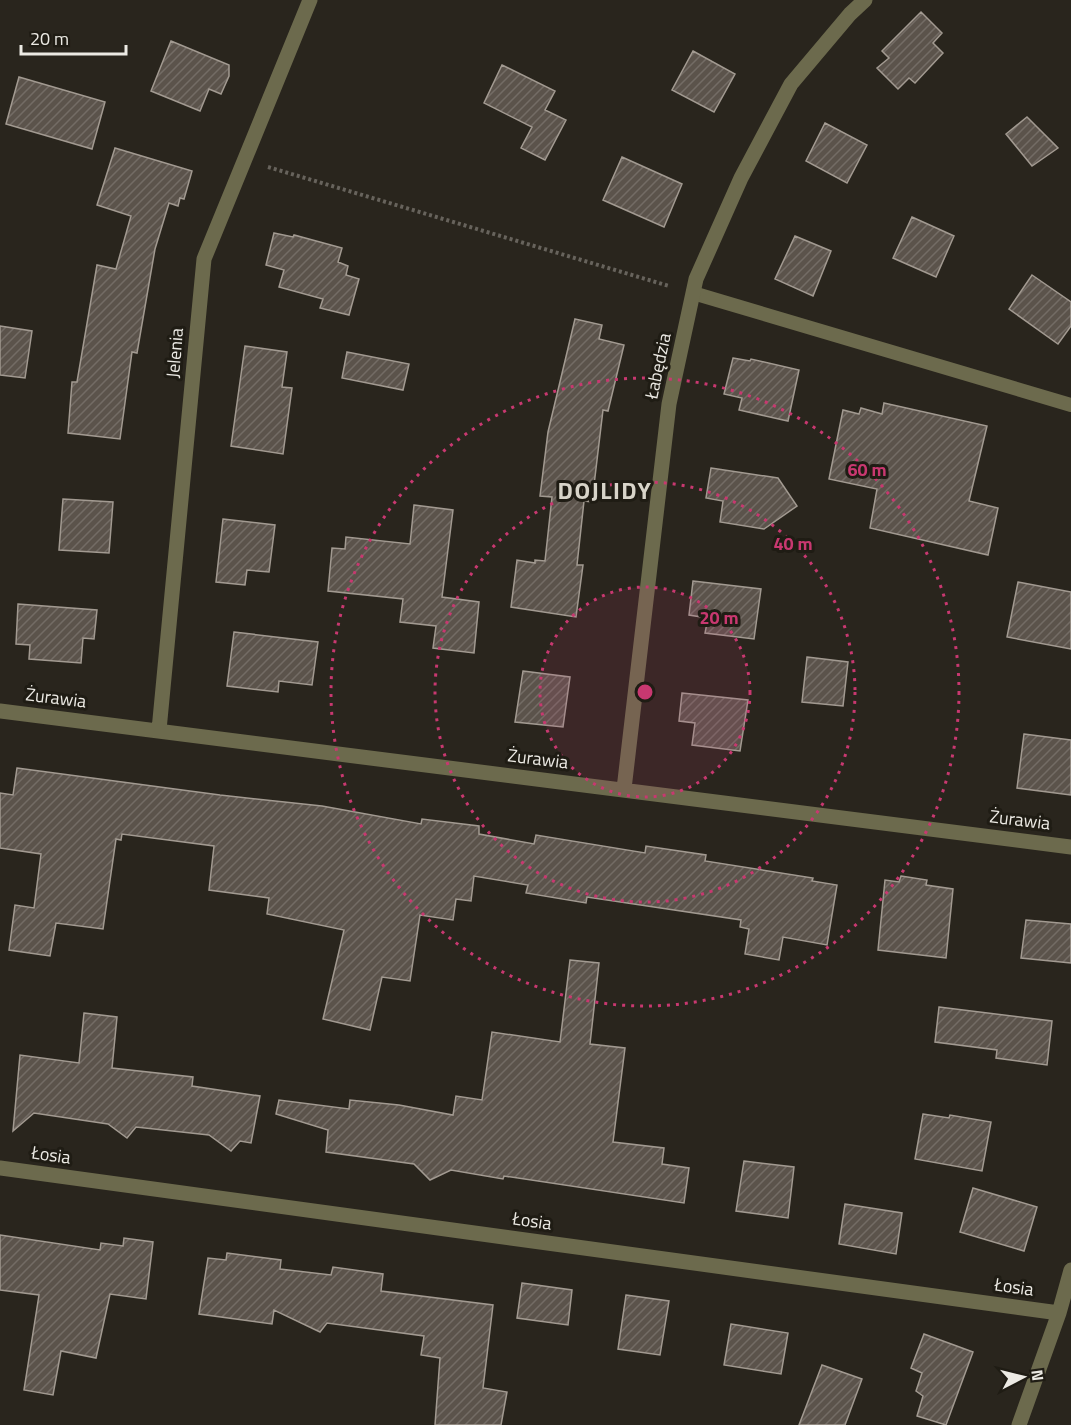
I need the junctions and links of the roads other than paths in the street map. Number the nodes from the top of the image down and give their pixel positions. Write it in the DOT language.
graph roads {
  1 [pos="310,0"];
  2 [pos="865,0"];
  3 [pos="693,293"];
  4 [pos="1071,405"];
  5 [pos="0,711"];
  6 [pos="159,730"];
  7 [pos="624,789"];
  8 [pos="1071,847"];
  9 [pos="0,1167"];
  10 [pos="1071,1270"];
  11 [pos="1059,1312"];
  12 [pos="1019,1425"];
  1 -- 6 [label="street, Jelenia"];
  2 -- 3 [label="street, Łabędzia"];
  3 -- 4 [label="lane"];
  3 -- 7 [label="street, Łabędzia"];
  5 -- 6 [label="street, Żurawia"];
  6 -- 7 [label="street, Żurawia"];
  7 -- 8 [label="street, Żurawia"];
  9 -- 11 [label="street, Łosia"];
  10 -- 11 [label="street"];
  11 -- 12 [label="street"];
}
